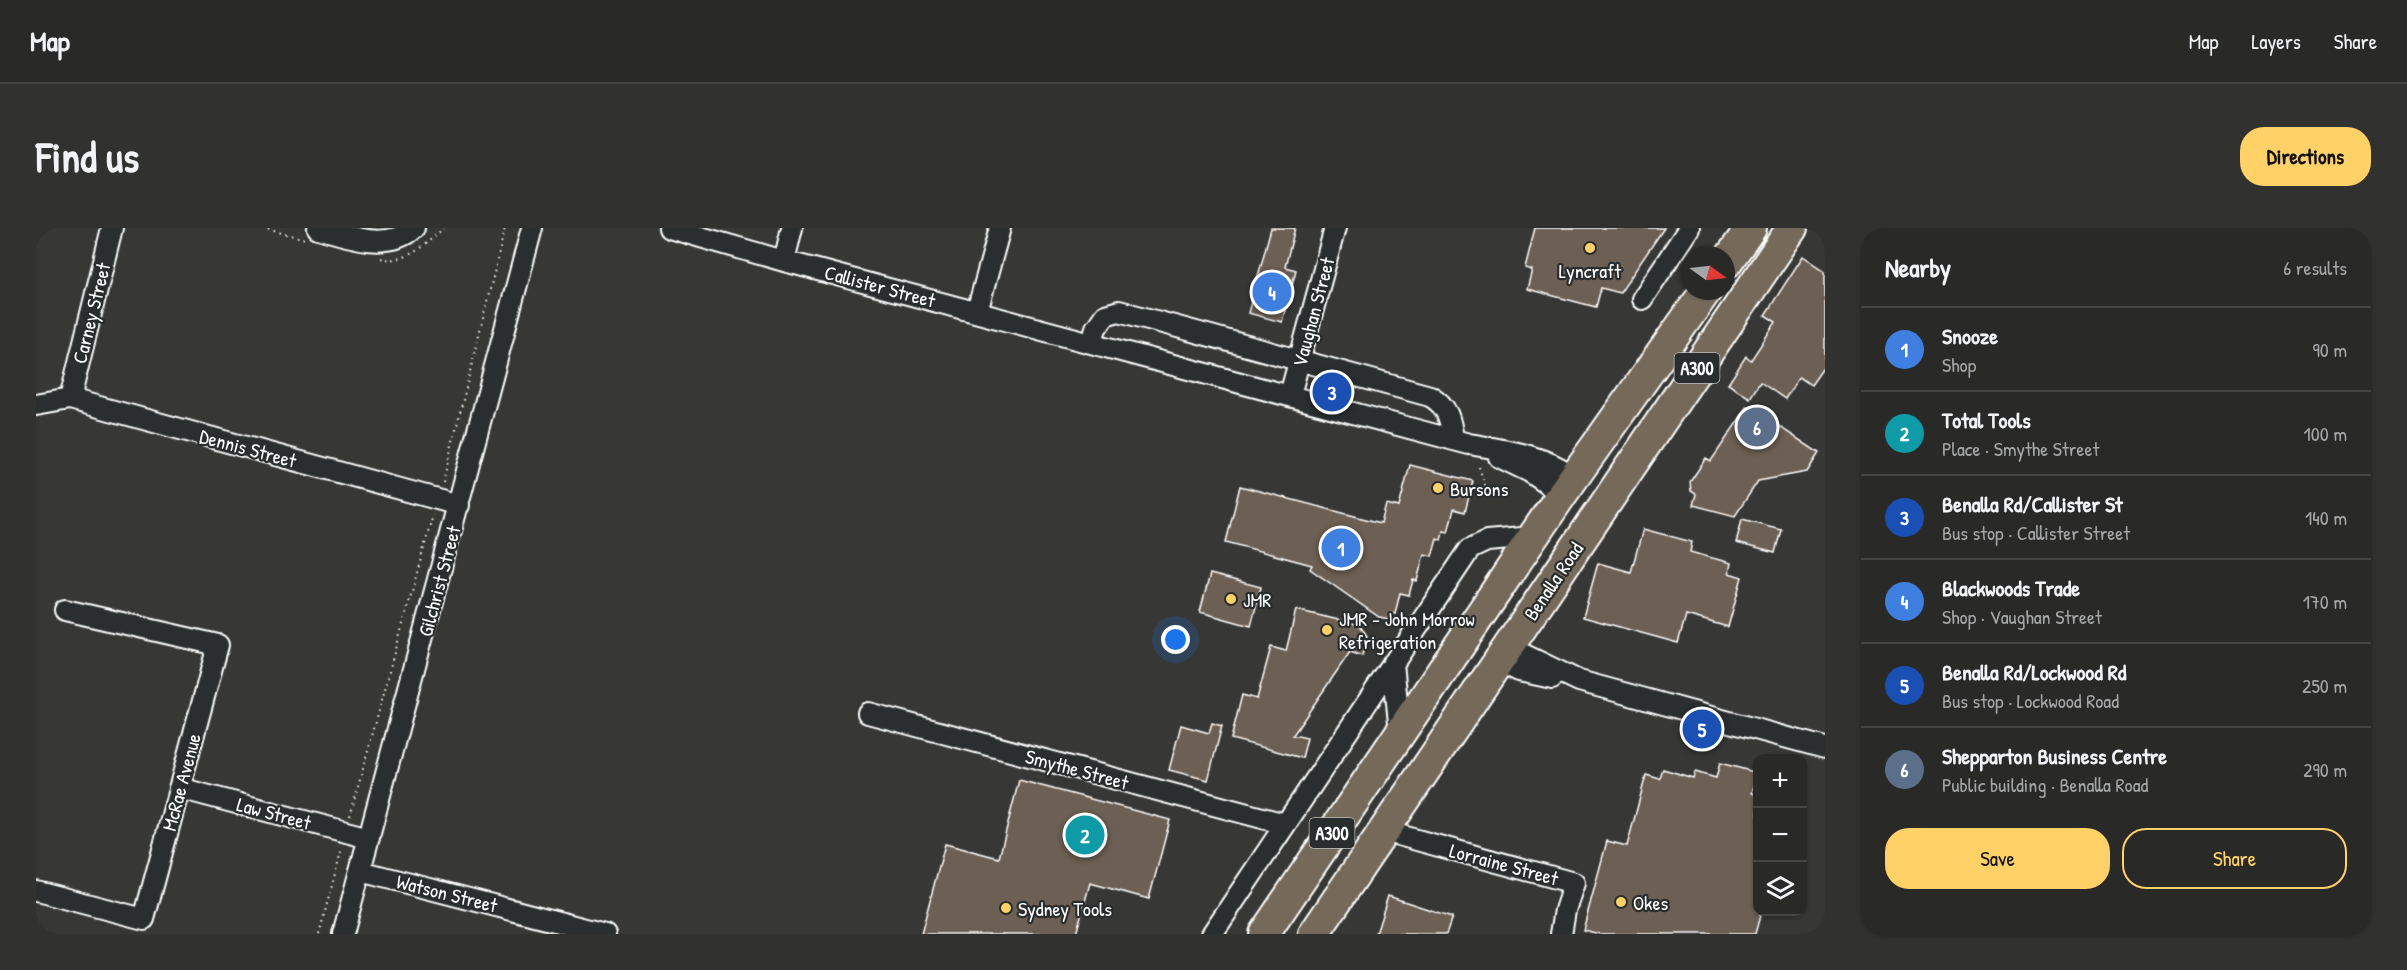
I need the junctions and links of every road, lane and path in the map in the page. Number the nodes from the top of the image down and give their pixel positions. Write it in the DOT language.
graph roads {
  1 [pos="112,228"];
  2 [pos="318,228"];
  3 [pos="414,228"];
  4 [pos="505,228"];
  5 [pos="532,228"];
  6 [pos="669,228"];
  7 [pos="783,228"];
  8 [pos="792,228"];
  9 [pos="1000,228"];
  10 [pos="1335,228"];
  11 [pos="1689,228"];
  12 [pos="1751,228"];
  13 [pos="1792,228"];
  14 [pos="1735,246"];
  15 [pos="1735,251"];
  16 [pos="776,259"];
  17 [pos="1769,261"];
  18 [pos="1642,299"];
  19 [pos="1700,300"];
  20 [pos="977,312"];
  21 [pos="1092,342"];
  22 [pos="1300,359"];
  23 [pos="1290,395"];
  24 [pos="70,399"];
  25 [pos="36,405"];
  26 [pos="1461,442"];
  27 [pos="1479,467"];
  28 [pos="1568,486"];
  29 [pos="1486,488"];
  30 [pos="434,499"];
  31 [pos="459,506"];
  32 [pos="1602,508"];
  33 [pos="1533,537"];
  34 [pos="65,610"];
  35 [pos="1470,629"];
  36 [pos="1503,654"];
  37 [pos="1393,663"];
  38 [pos="868,713"];
  39 [pos="1400,732"];
  40 [pos="1825,748"];
  41 [pos="179,788"];
  42 [pos="1285,824"];
  43 [pos="1384,831"];
  44 [pos="346,832"];
  45 [pos="369,838"];
  46 [pos="360,871"];
  47 [pos="36,891"];
  48 [pos="320,934"];
  49 [pos="343,934"];
  50 [pos="604,934"];
  51 [pos="1212,934"];
  52 [pos="1264,934"];
  53 [pos="1314,934"];
  54 [pos="1561,934"];
  1 -- 24 [label="street, Carney Street"];
  2 -- 3 [label="street"];
  4 -- 30 [label="path"];
  5 -- 31 [label="street, Gilchrist Street"];
  6 -- 16 [label="street, Callister Street"];
  7 -- 16 [label="street"];
  8 -- 16 [label="street"];
  9 -- 20 [label="street"];
  10 -- 22 [label="street, Vaughan Street"];
  11 -- 18 [label="street"];
  12 -- 14 [label="highway"];
  13 -- 17 [label="highway, Benalla Road / A300"];
  15 -- 17 [label="highway"];
  16 -- 20 [label="street, Callister Street"];
  17 -- 32 [label="highway, Benalla Road / A300"];
  19 -- 28 [label="highway, A300"];
  20 -- 21 [label="street, Callister Street"];
  21 -- 22 [label="street"];
  21 -- 23 [label="street, Callister Street"];
  22 -- 23 [label="street, Vaughan Street"];
  22 -- 26 [label="street"];
  23 -- 26 [label="street, Callister Street"];
  24 -- 25 [label="street, Dennis Street"];
  24 -- 30 [label="street, Dennis Street"];
  26 -- 28 [label="street, Callister Street"];
  27 -- 29 [label="path"];
  28 -- 32 [label="highway"];
  28 -- 33 [label="highway, A300"];
  30 -- 31 [label="street, Dennis Street"];
  30 -- 44 [label="path"];
  31 -- 45 [label="street, Gilchrist Street"];
  32 -- 36 [label="highway, Benalla Road / A300"];
  33 -- 35 [label="highway, A300"];
  33 -- 37 [label="street"];
  34 -- 41 [label="street, McRae Avenue"];
  35 -- 36 [label="highway"];
  35 -- 39 [label="highway, A300"];
  36 -- 40 [label="street"];
  36 -- 43 [label="highway, Benalla Road / A300"];
  37 -- 39 [label="street"];
  37 -- 42 [label="street"];
  38 -- 42 [label="street, Smythe Street"];
  39 -- 52 [label="highway, A300"];
  41 -- 44 [label="street, Law Street"];
  41 -- 47 [label="street, McRae Avenue"];
  42 -- 51 [label="street"];
  43 -- 53 [label="highway, Benalla Road / A300"];
  43 -- 54 [label="street, Lorraine Street"];
  44 -- 45 [label="street, Law Street"];
  44 -- 48 [label="path"];
  45 -- 46 [label="street, Gilchrist Street"];
  46 -- 49 [label="street, Gilchrist Street"];
  46 -- 50 [label="street, Watson Street"];
}
